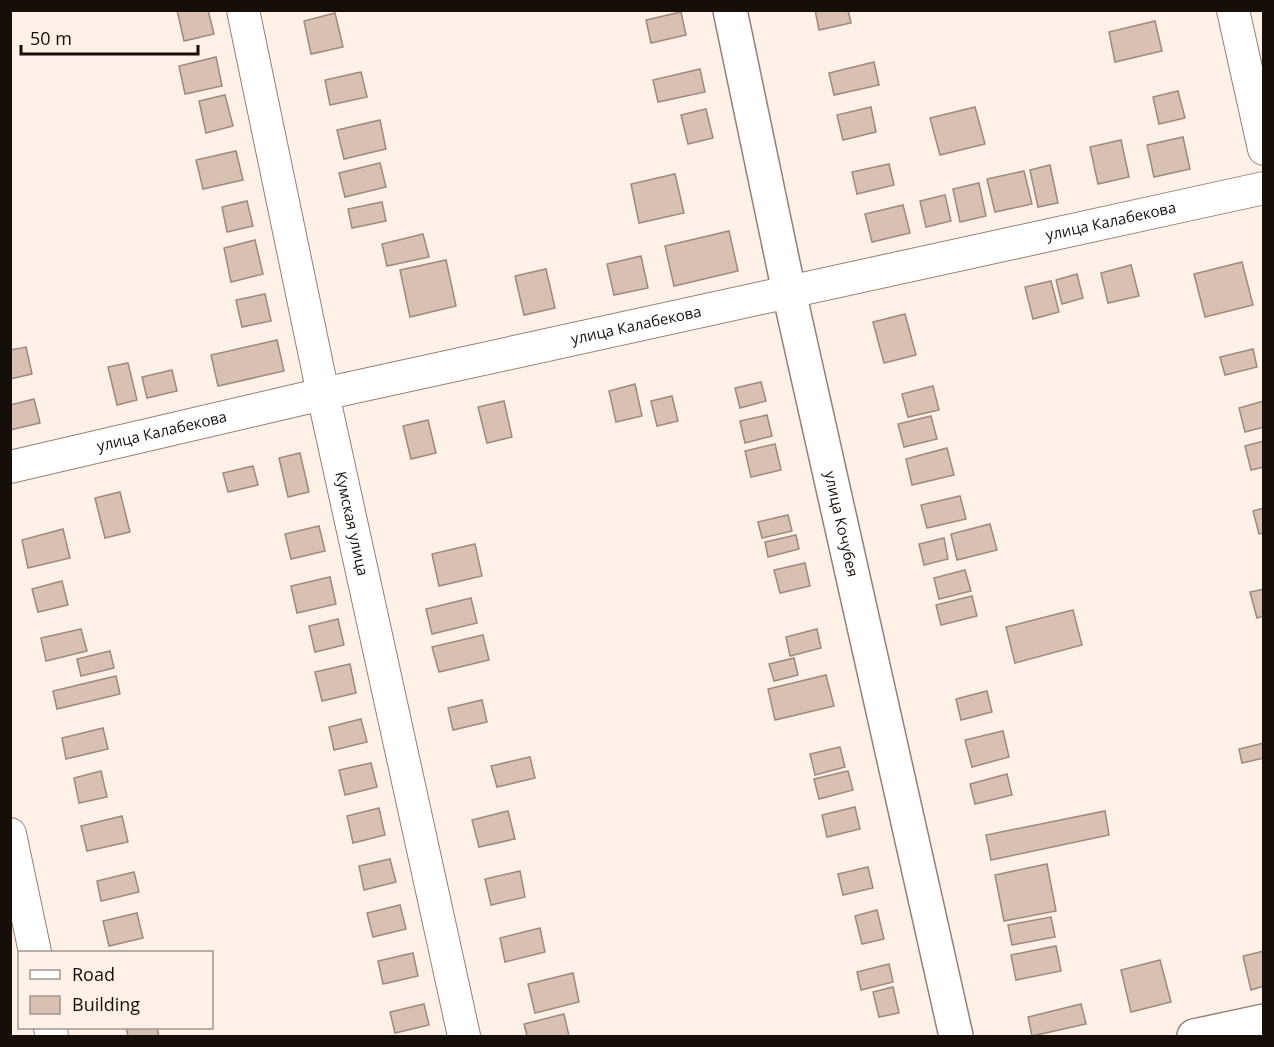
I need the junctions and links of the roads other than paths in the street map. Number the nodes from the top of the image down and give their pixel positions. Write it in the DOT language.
graph roads {
  1 [pos="243,10"];
  2 [pos="730,10"];
  3 [pos="1233,10"];
  4 [pos="1263,149"];
  5 [pos="1263,188"];
  6 [pos="789,292"];
  7 [pos="323,394"];
  8 [pos="10,467"];
  9 [pos="10,834"];
  10 [pos="34,951"];
  11 [pos="1263,1021"];
  12 [pos="464,1036"];
  13 [pos="957,1036"];
  14 [pos="1194,1036"];
  1 -- 7 [label="street, Кумская улица"];
  2 -- 6 [label="main road, улица Кочубея"];
  3 -- 4 [label="street"];
  5 -- 6 [label="street, улица Калабекова"];
  6 -- 7 [label="street, улица Калабекова"];
  6 -- 13 [label="main road, улица Кочубея"];
  7 -- 8 [label="street, улица Калабекова"];
  7 -- 12 [label="street, Кумская улица"];
  9 -- 10 [label="street"];
  11 -- 14 [label="main road"];
}
